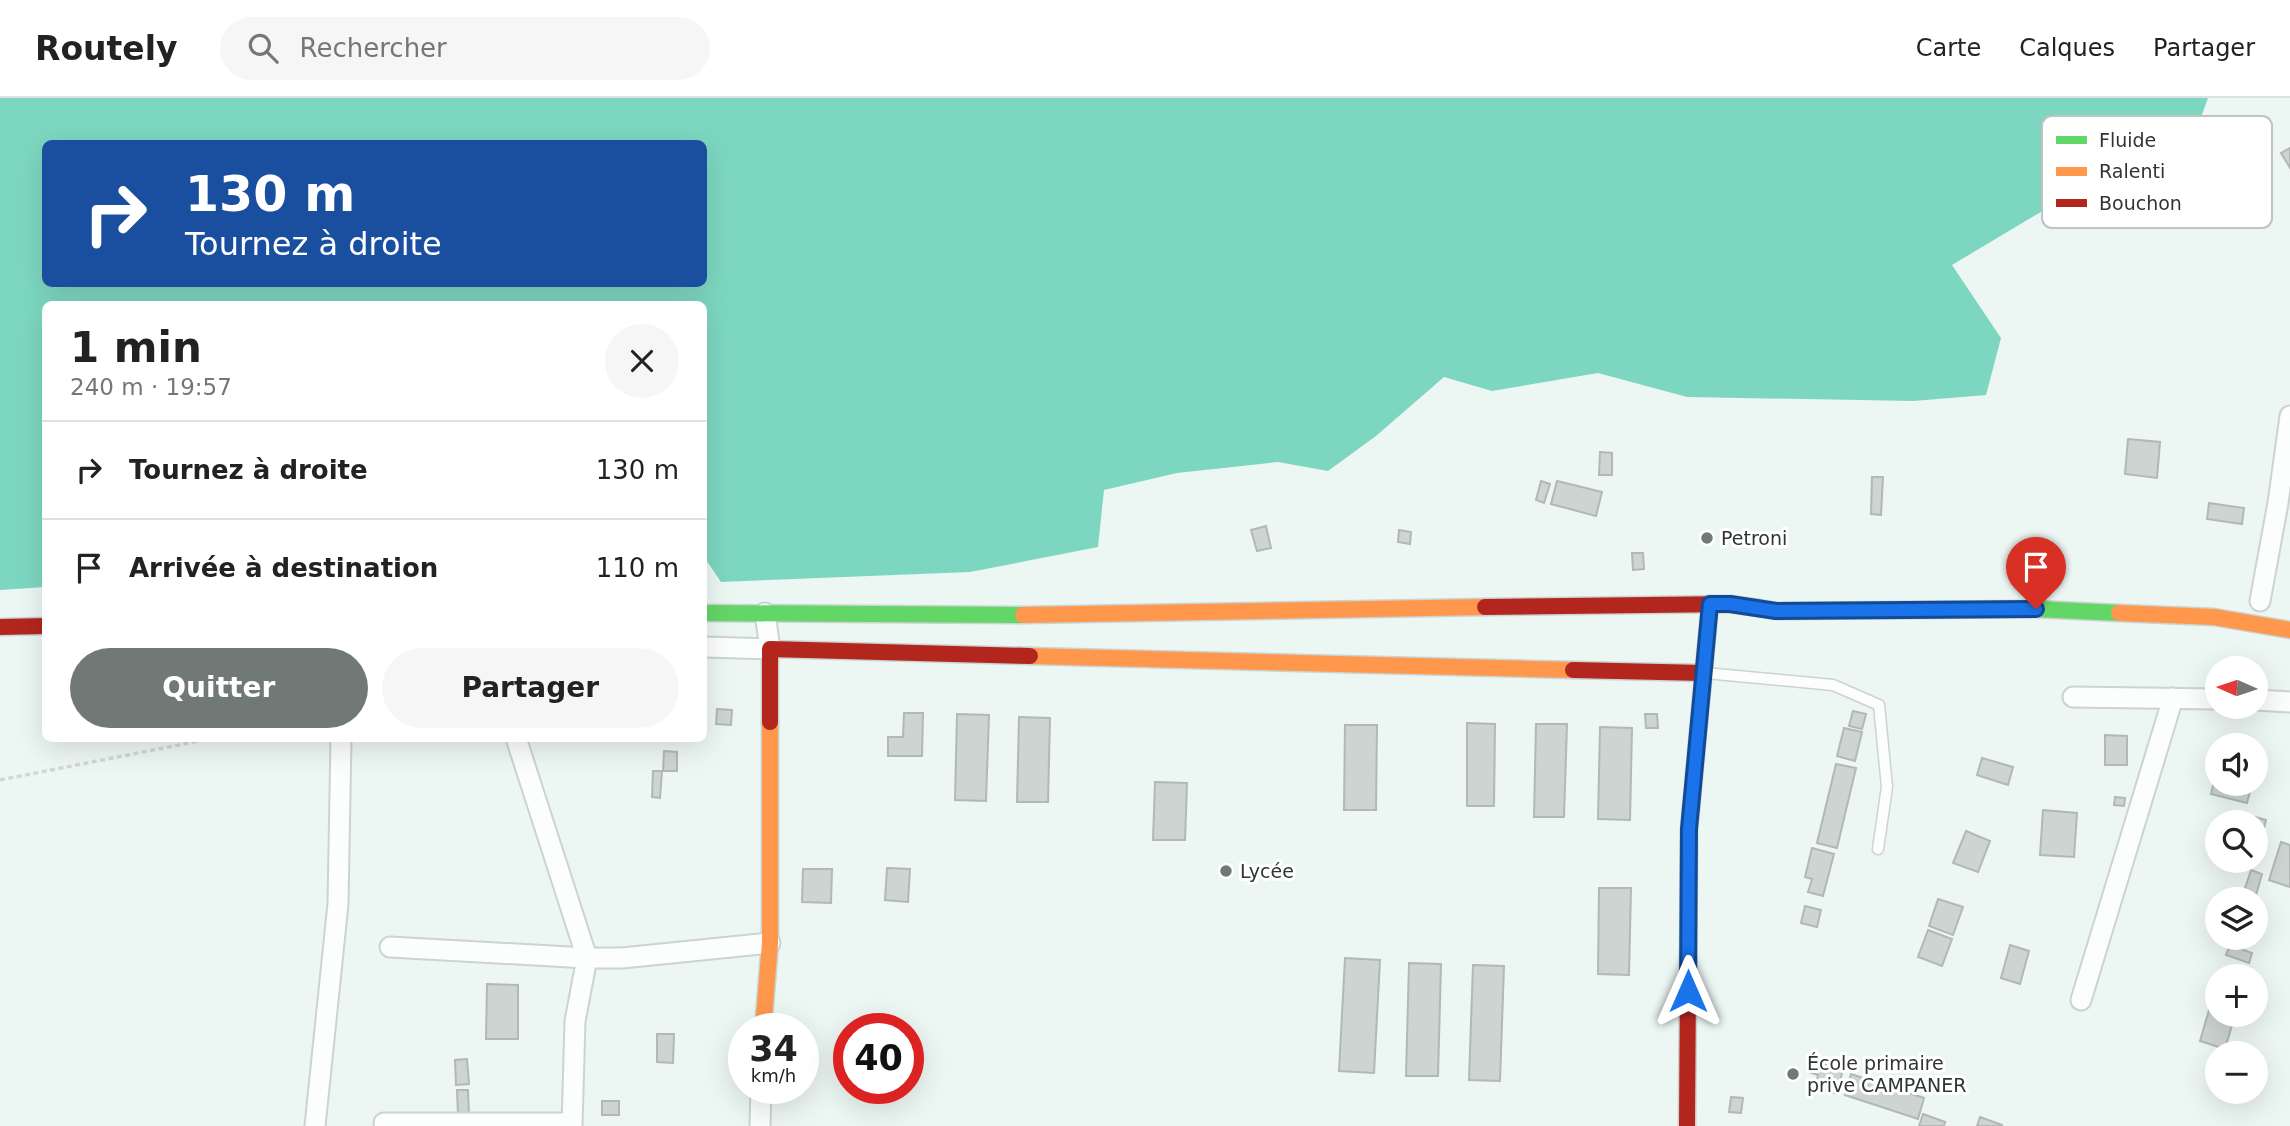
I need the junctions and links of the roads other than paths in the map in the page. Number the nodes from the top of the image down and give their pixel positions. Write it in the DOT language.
graph roads {
  1 [pos="2290,416"];
  2 [pos="1769,594"];
  3 [pos="2253,600"];
  4 [pos="1710,604"];
  5 [pos="1730,604"];
  6 [pos="2280,604"];
  7 [pos="707,613"];
  8 [pos="765,613"];
  9 [pos="42,626"];
  10 [pos="0,627"];
  11 [pos="2290,630"];
  12 [pos="707,647"];
  13 [pos="770,649"];
  14 [pos="1704,673"];
  15 [pos="2073,697"];
  16 [pos="2173,698"];
  17 [pos="2205,699"];
  18 [pos="2268,701"];
  19 [pos="2290,702"];
  20 [pos="341,742"];
  21 [pos="517,742"];
  22 [pos="1878,849"];
  23 [pos="770,943"];
  24 [pos="390,947"];
  25 [pos="587,958"];
  26 [pos="2081,1000"];
  27 [pos="764,1013"];
  28 [pos="761,1104"];
  29 [pos="384,1123"];
  30 [pos="572,1125"];
  31 [pos="315,1126"];
  32 [pos="760,1126"];
  33 [pos="1687,1126"];
  1 -- 3 [label="street"];
  2 -- 5 [label="main road"];
  3 -- 6 [label="main road"];
  4 -- 5 [label="main road"];
  4 -- 8 [label="main road"];
  4 -- 14 [label="main road"];
  5 -- 11 [label="main road"];
  7 -- 8 [label="main road"];
  8 -- 13 [label="street"];
  9 -- 10 [label="main road"];
  12 -- 13 [label="street"];
  13 -- 14 [label="main road"];
  13 -- 23 [label="main road"];
  14 -- 22 [label="lane"];
  14 -- 33 [label="main road"];
  15 -- 16 [label="street"];
  16 -- 17 [label="street"];
  16 -- 26 [label="street"];
  18 -- 19 [label="street"];
  20 -- 31 [label="street"];
  21 -- 25 [label="street"];
  23 -- 25 [label="street"];
  23 -- 27 [label="main road"];
  24 -- 25 [label="street"];
  25 -- 30 [label="street"];
  28 -- 32 [label="street"];
  29 -- 30 [label="street"];
}
